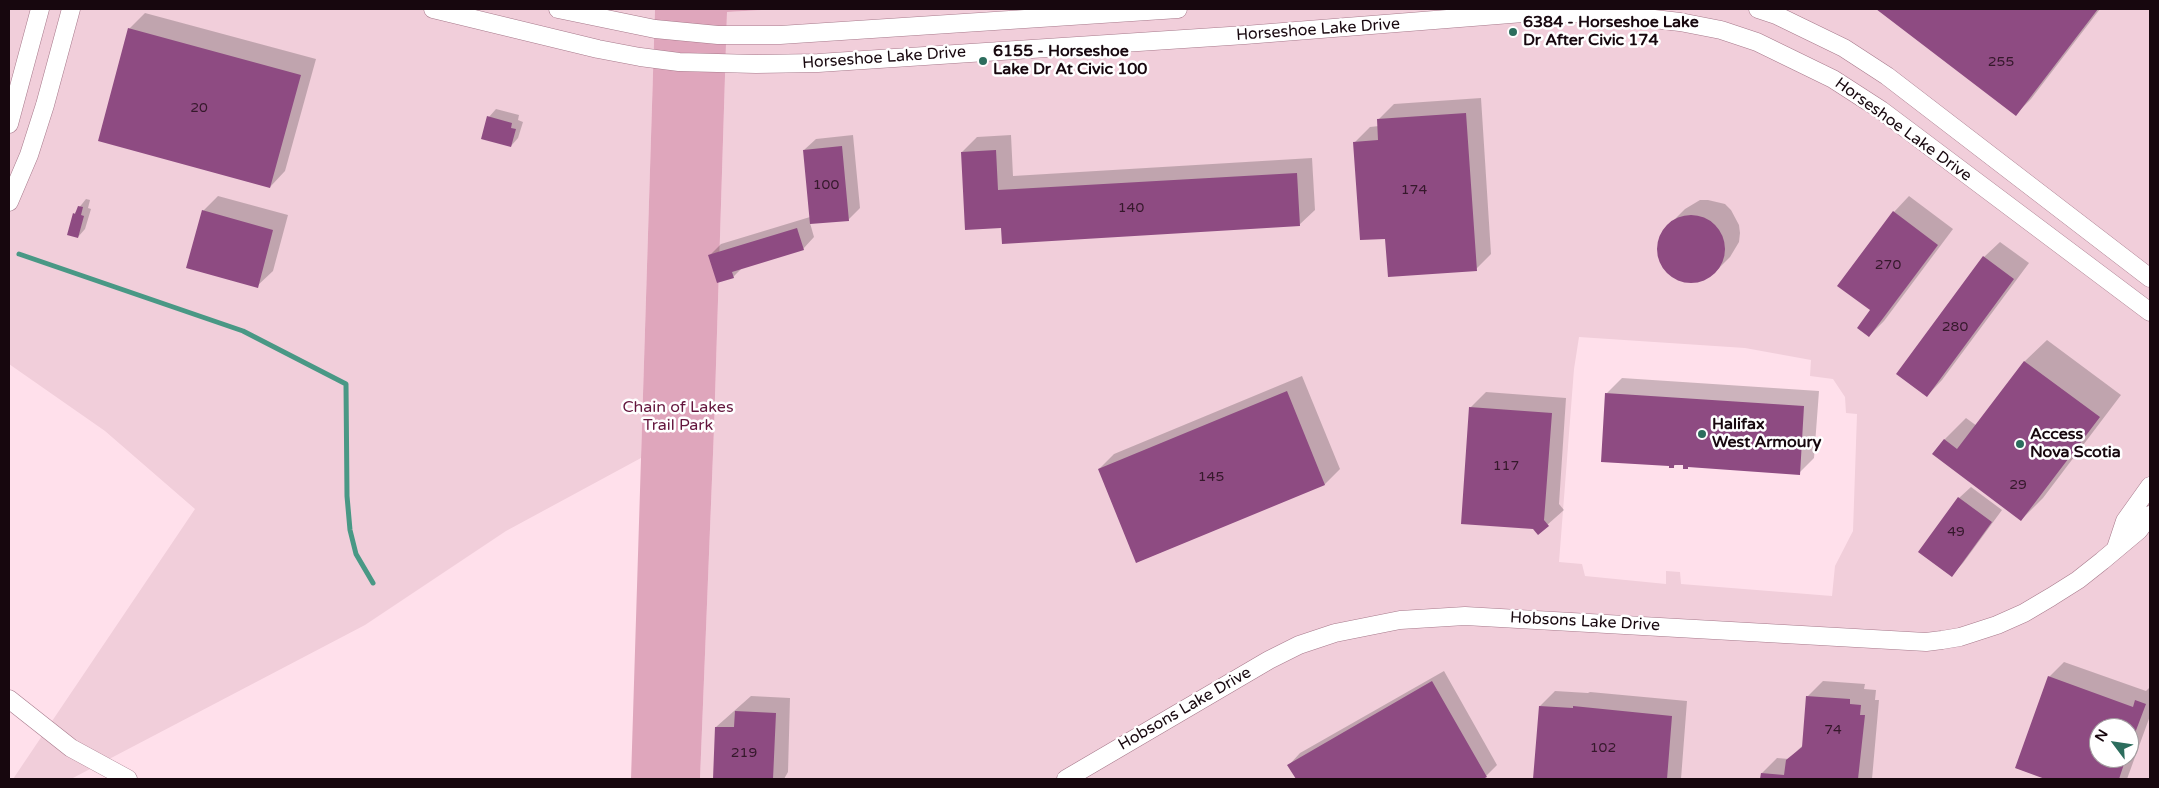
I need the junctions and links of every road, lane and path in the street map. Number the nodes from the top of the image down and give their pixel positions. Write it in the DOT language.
graph roads {
  1 [pos="40,9"];
  2 [pos="71,9"];
  3 [pos="433,9"];
  4 [pos="558,9"];
  5 [pos="1178,9"];
  6 [pos="1758,9"];
  7 [pos="9,124"];
  8 [pos="2031,188"];
  9 [pos="9,202"];
  10 [pos="2014,210"];
  11 [pos="2150,278"];
  12 [pos="2150,312"];
  13 [pos="2150,486"];
  14 [pos="2150,515"];
  15 [pos="2116,548"];
  16 [pos="9,699"];
  17 [pos="128,779"];
  18 [pos="1066,779"];
  1 -- 7 [label="street"];
  2 -- 9 [label="street"];
  3 -- 10 [label="street, Horseshoe Lake Drive"];
  4 -- 5 [label="street, Horseshoe Lake Drive"];
  6 -- 8 [label="street, Horseshoe Lake Drive"];
  8 -- 10 [label="street"];
  8 -- 11 [label="street, Horseshoe Lake Drive"];
  10 -- 12 [label="street, Horseshoe Lake Drive"];
  13 -- 15 [label="street"];
  14 -- 15 [label="street, Hobsons Lake Drive"];
  15 -- 18 [label="street, Hobsons Lake Drive"];
  16 -- 17 [label="street"];
}
